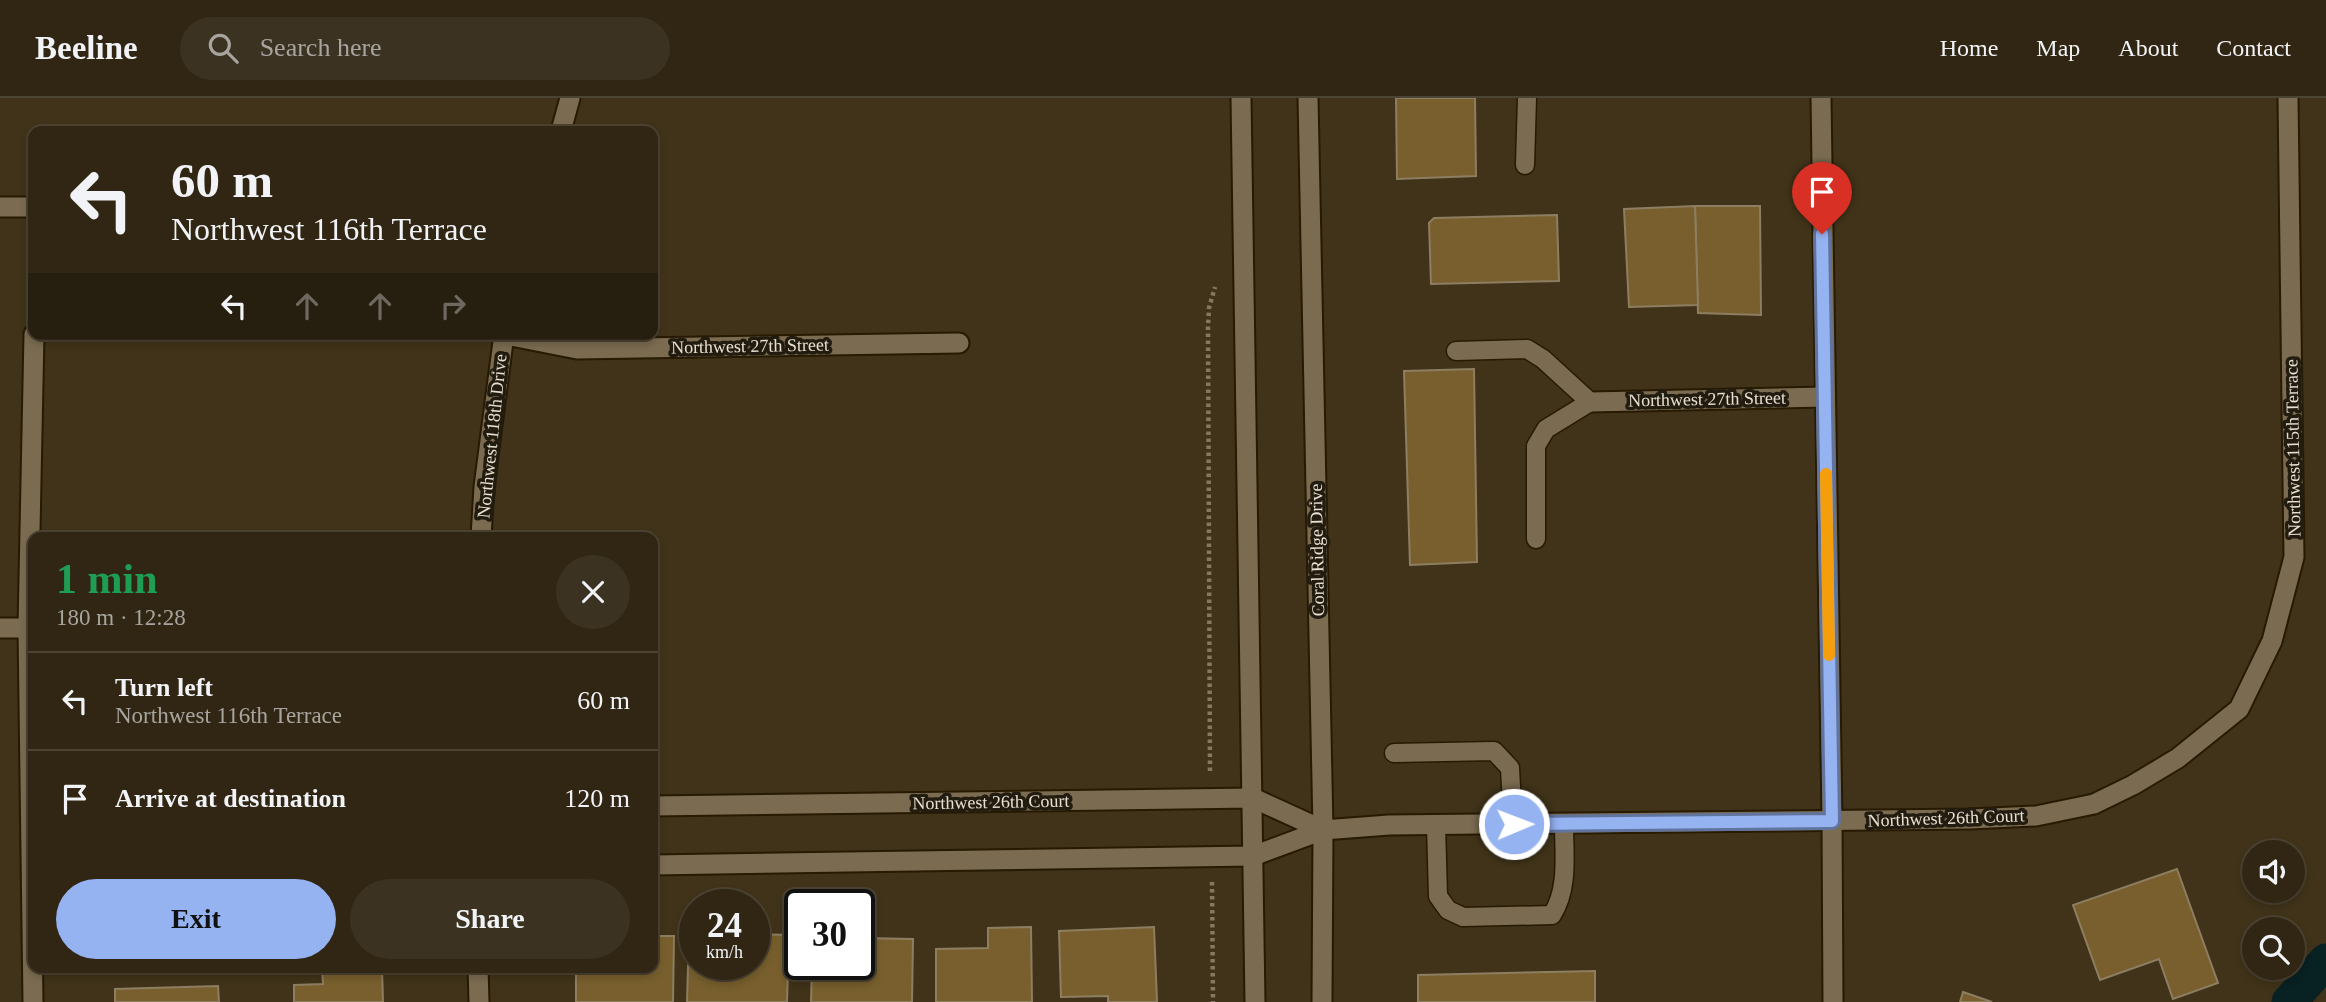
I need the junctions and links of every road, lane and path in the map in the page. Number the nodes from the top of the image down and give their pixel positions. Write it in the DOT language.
graph roads {
  1 [pos="570,98"];
  2 [pos="1241,98"];
  3 [pos="1308,98"];
  4 [pos="1527,98"];
  5 [pos="1821,98"];
  6 [pos="2288,98"];
  7 [pos="562,126"];
  8 [pos="1525,165"];
  9 [pos="0,208"];
  10 [pos="28,208"];
  11 [pos="1217,279"];
  12 [pos="34,340"];
  13 [pos="502,340"];
  14 [pos="533,340"];
  15 [pos="959,343"];
  16 [pos="1456,351"];
  17 [pos="1825,397"];
  18 [pos="1590,402"];
  19 [pos="31,532"];
  20 [pos="481,532"];
  21 [pos="1536,539"];
  22 [pos="0,628"];
  23 [pos="28,628"];
  24 [pos="1394,752"];
  25 [pos="2178,758"];
  26 [pos="1252,798"];
  27 [pos="1210,799"];
  28 [pos="658,806"];
  29 [pos="1832,821"];
  30 [pos="1514,824"];
  31 [pos="1564,824"];
  32 [pos="1436,825"];
  33 [pos="1323,830"];
  34 [pos="1253,856"];
  35 [pos="1211,857"];
  36 [pos="658,865"];
  37 [pos="33,973"];
  38 [pos="478,973"];
  39 [pos="33,1002"];
  40 [pos="479,1002"];
  41 [pos="1213,1002"];
  42 [pos="1255,1002"];
  43 [pos="1322,1002"];
  44 [pos="1833,1002"];
  1 -- 7 [label="street"];
  2 -- 26 [label="street"];
  3 -- 33 [label="street, Coral Ridge Drive"];
  4 -- 8 [label="lane"];
  5 -- 17 [label="street"];
  6 -- 25 [label="street, Northwest 115th Terrace"];
  9 -- 10 [label="street"];
  11 -- 27 [label="path"];
  12 -- 19 [label="street"];
  13 -- 20 [label="street, Northwest 118th Drive"];
  14 -- 15 [label="street, Northwest 27th Street"];
  16 -- 18 [label="lane"];
  17 -- 18 [label="street, Northwest 27th Street"];
  17 -- 29 [label="street"];
  18 -- 21 [label="lane"];
  22 -- 23 [label="street"];
  24 -- 30 [label="lane"];
  25 -- 29 [label="street, Northwest 26th Court"];
  26 -- 27 [label="street, Northwest 26th Court"];
  26 -- 33 [label="street, Northwest 26th Court"];
  26 -- 34 [label="street"];
  27 -- 28 [label="street, Northwest 26th Court"];
  29 -- 31 [label="street, Northwest 26th Court"];
  29 -- 44 [label="street"];
  30 -- 31 [label="street, Northwest 26th Court"];
  30 -- 32 [label="street, Northwest 26th Court"];
  31 -- 32 [label="lane"];
  32 -- 33 [label="street, Northwest 26th Court"];
  33 -- 34 [label="street, Northwest 26th Court"];
  33 -- 43 [label="street, Coral Ridge Drive"];
  34 -- 35 [label="street, Northwest 26th Court"];
  34 -- 42 [label="street"];
  35 -- 36 [label="street, Northwest 26th Court"];
  35 -- 41 [label="path"];
  37 -- 39 [label="street"];
  38 -- 40 [label="street"];
}
